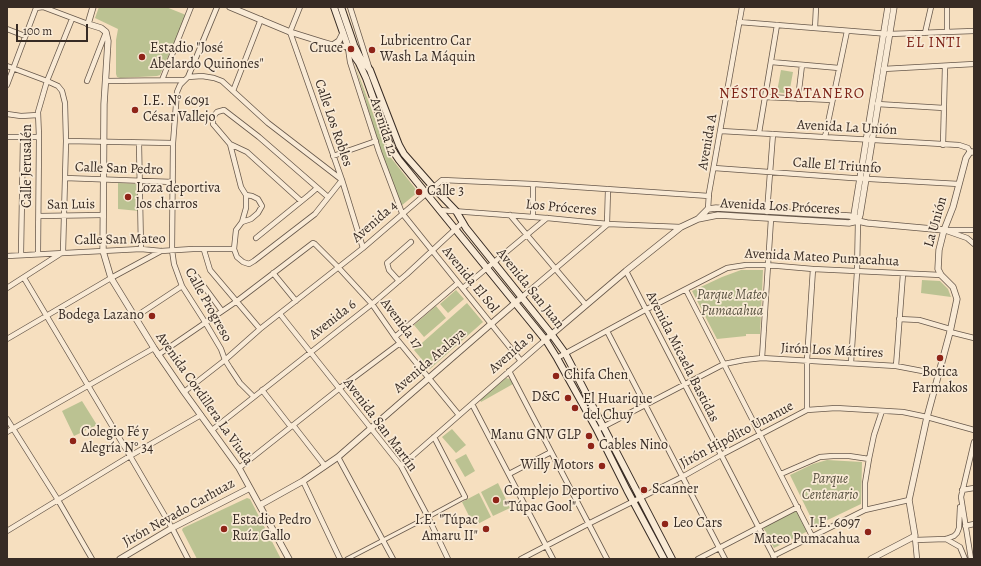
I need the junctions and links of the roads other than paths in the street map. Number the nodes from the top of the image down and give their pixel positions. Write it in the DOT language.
graph roads {
  1 [pos="93,7"];
  2 [pos="191,7"];
  3 [pos="217,7"];
  4 [pos="230,7"];
  5 [pos="300,7"];
  6 [pos="334,7"];
  7 [pos="341,7"];
  8 [pos="350,7"];
  9 [pos="742,7"];
  10 [pos="816,7"];
  11 [pos="888,7"];
  12 [pos="894,7"];
  13 [pos="931,7"];
  14 [pos="947,7"];
  15 [pos="72,19"];
  16 [pos="261,19"];
  17 [pos="739,22"];
  18 [pos="88,24"];
  19 [pos="777,25"];
  20 [pos="815,28"];
  21 [pos="7,29"];
  22 [pos="847,31"];
  23 [pos="974,31"];
  24 [pos="106,32"];
  25 [pos="290,32"];
  26 [pos="947,32"];
  27 [pos="343,33"];
  28 [pos="925,33"];
  29 [pos="886,34"];
  30 [pos="25,36"];
  31 [pos="361,44"];
  32 [pos="332,46"];
  33 [pos="351,46"];
  34 [pos="771,62"];
  35 [pos="974,64"];
  36 [pos="802,65"];
  37 [pos="7,66"];
  38 [pos="945,66"];
  39 [pos="13,68"];
  40 [pos="839,68"];
  41 [pos="883,69"];
  42 [pos="370,70"];
  43 [pos="188,77"];
  44 [pos="162,80"];
  45 [pos="183,80"];
  46 [pos="48,81"];
  47 [pos="87,81"];
  48 [pos="106,81"];
  49 [pos="7,85"];
  50 [pos="233,91"];
  51 [pos="765,97"];
  52 [pos="798,99"];
  53 [pos="832,100"];
  54 [pos="877,104"];
  55 [pos="944,108"];
  56 [pos="7,114"];
  57 [pos="38,115"];
  58 [pos="721,131"];
  59 [pos="759,133"];
  60 [pos="774,134"];
  61 [pos="39,136"];
  62 [pos="7,137"];
  63 [pos="23,137"];
  64 [pos="825,137"];
  65 [pos="869,140"];
  66 [pos="66,141"];
  67 [pos="105,141"];
  68 [pos="376,141"];
  69 [pos="139,143"];
  70 [pos="173,144"];
  71 [pos="230,144"];
  72 [pos="943,145"];
  73 [pos="972,152"];
  74 [pos="333,156"];
  75 [pos="714,168"];
  76 [pos="770,172"];
  77 [pos="65,178"];
  78 [pos="862,178"];
  79 [pos="104,179"];
  80 [pos="140,180"];
  81 [pos="342,180"];
  82 [pos="173,182"];
  83 [pos="533,184"];
  84 [pos="959,184"];
  85 [pos="317,188"];
  86 [pos="433,188"];
  87 [pos="608,189"];
  88 [pos="426,193"];
  89 [pos="246,195"];
  90 [pos="709,196"];
  91 [pos="328,197"];
  92 [pos="301,202"];
  93 [pos="708,209"];
  94 [pos="439,210"];
  95 [pos="456,211"];
  96 [pos="767,212"];
  97 [pos="402,213"];
  98 [pos="65,215"];
  99 [pos="103,215"];
  100 [pos="510,215"];
  101 [pos="39,216"];
  102 [pos="533,216"];
  103 [pos="547,218"];
  104 [pos="698,219"];
  105 [pos="771,219"];
  106 [pos="858,221"];
  107 [pos="242,222"];
  108 [pos="463,222"];
  109 [pos="608,224"];
  110 [pos="680,227"];
  111 [pos="455,229"];
  112 [pos="944,230"];
  113 [pos="974,230"];
  114 [pos="526,235"];
  115 [pos="256,238"];
  116 [pos="411,242"];
  117 [pos="974,244"];
  118 [pos="234,248"];
  119 [pos="363,248"];
  120 [pos="141,249"];
  121 [pos="172,250"];
  122 [pos="204,250"];
  123 [pos="432,250"];
  124 [pos="103,251"];
  125 [pos="161,251"];
  126 [pos="63,252"];
  127 [pos="38,253"];
  128 [pos="21,254"];
  129 [pos="7,256"];
  130 [pos="494,263"];
  131 [pos="767,265"];
  132 [pos="338,267"];
  133 [pos="487,268"];
  134 [pos="555,269"];
  135 [pos="813,269"];
  136 [pos="626,271"];
  137 [pos="857,272"];
  138 [pos="273,273"];
  139 [pos="903,274"];
  140 [pos="941,275"];
  141 [pos="197,277"];
  142 [pos="24,278"];
  143 [pos="111,278"];
  144 [pos="399,281"];
  145 [pos="458,283"];
  146 [pos="182,286"];
  147 [pos="7,288"];
  148 [pos="463,288"];
  149 [pos="686,290"];
  150 [pos="522,297"];
  151 [pos="237,301"];
  152 [pos="296,301"];
  153 [pos="515,303"];
  154 [pos="372,304"];
  155 [pos="586,305"];
  156 [pos="645,310"];
  157 [pos="222,311"];
  158 [pos="280,314"];
  159 [pos="46,315"];
  160 [pos="135,317"];
  161 [pos="900,319"];
  162 [pos="205,322"];
  163 [pos="491,324"];
  164 [pos="260,329"];
  165 [pos="950,330"];
  166 [pos="607,331"];
  167 [pos="552,335"];
  168 [pos="395,337"];
  169 [pos="974,338"];
  170 [pos="7,339"];
  171 [pos="545,340"];
  172 [pos="400,343"];
  173 [pos="154,348"];
  174 [pos="310,352"];
  175 [pos="565,353"];
  176 [pos="158,355"];
  177 [pos="557,358"];
  178 [pos="762,358"];
  179 [pos="225,360"];
  180 [pos="807,360"];
  181 [pos="522,361"];
  182 [pos="724,364"];
  183 [pos="851,364"];
  184 [pos="896,366"];
  185 [pos="509,371"];
  186 [pos="938,374"];
  187 [pos="429,378"];
  188 [pos="684,384"];
  189 [pos="87,386"];
  190 [pos="340,388"];
  191 [pos="262,390"];
  192 [pos="184,392"];
  193 [pos="254,397"];
  194 [pos="472,404"];
  195 [pos="645,405"];
  196 [pos="807,410"];
  197 [pos="882,411"];
  198 [pos="201,415"];
  199 [pos="459,415"];
  200 [pos="927,417"];
  201 [pos="7,420"];
  202 [pos="292,426"];
  203 [pos="604,426"];
  204 [pos="371,428"];
  205 [pos="13,429"];
  206 [pos="212,430"];
  207 [pos="597,430"];
  208 [pos="974,430"];
  209 [pos="7,432"];
  210 [pos="760,434"];
  211 [pos="434,437"];
  212 [pos="974,442"];
  213 [pos="551,452"];
  214 [pos="721,455"];
  215 [pos="130,456"];
  216 [pos="338,457"];
  217 [pos="869,459"];
  218 [pos="325,466"];
  219 [pos="401,466"];
  220 [pos="239,468"];
  221 [pos="509,474"];
  222 [pos="781,474"];
  223 [pos="682,477"];
  224 [pos="303,481"];
  225 [pos="250,488"];
  226 [pos="974,488"];
  227 [pos="962,490"];
  228 [pos="465,496"];
  229 [pos="640,498"];
  230 [pos="961,498"];
  231 [pos="58,500"];
  232 [pos="909,500"];
  233 [pos="634,501"];
  234 [pos="260,505"];
  235 [pos="798,507"];
  236 [pos="865,510"];
  237 [pos="428,517"];
  238 [pos="588,524"];
  239 [pos="974,524"];
  240 [pos="965,526"];
  241 [pos="172,528"];
  242 [pos="758,528"];
  243 [pos="7,531"];
  244 [pos="812,536"];
  245 [pos="915,538"];
  246 [pos="946,539"];
  247 [pos="382,540"];
  248 [pos="546,546"];
  249 [pos="719,548"];
  250 [pos="774,558"];
  251 [pos="92,559"];
  252 [pos="120,559"];
  253 [pos="188,559"];
  254 [pos="289,559"];
  255 [pos="340,559"];
  256 [pos="347,559"];
  257 [pos="392,559"];
  258 [pos="448,559"];
  259 [pos="521,559"];
  260 [pos="553,559"];
  261 [pos="607,559"];
  262 [pos="664,559"];
  263 [pos="672,559"];
  264 [pos="698,559"];
  265 [pos="725,559"];
  266 [pos="871,559"];
  267 [pos="918,559"];
  268 [pos="965,559"];
  269 [pos="972,559"];
  1 -- 18 [label="street"];
  2 -- 44 [label="street"];
  3 -- 43 [label="street"];
  4 -- 16 [label="street"];
  5 -- 25 [label="street"];
  6 -- 27 [label="main road"];
  7 -- 33 [label="main road"];
  8 -- 31 [label="street"];
  9 -- 17 [label="street, Avenida A"];
  10 -- 20 [label="street"];
  11 -- 29 [label="street"];
  12 -- 29 [label="street"];
  13 -- 28 [label="street"];
  14 -- 26 [label="street"];
  15 -- 18 [label="street"];
  15 -- 30 [label="street"];
  15 -- 46 [label="street, Calle Jerusalén"];
  16 -- 25 [label="street"];
  16 -- 50 [label="street"];
  17 -- 19 [label="street"];
  17 -- 58 [label="street, Avenida A"];
  18 -- 24 [label="street"];
  19 -- 20 [label="street"];
  19 -- 34 [label="street"];
  20 -- 22 [label="street"];
  21 -- 30 [label="street"];
  22 -- 29 [label="street"];
  22 -- 40 [label="street"];
  23 -- 26 [label="street"];
  24 -- 47 [label="street"];
  24 -- 48 [label="street, Avenida Cordillera La Viuda"];
  25 -- 32 [label="street"];
  25 -- 74 [label="street, Calle Los Robles"];
  26 -- 28 [label="street"];
  27 -- 32 [label="street"];
  27 -- 33 [label="main road"];
  28 -- 29 [label="street"];
  29 -- 41 [label="street"];
  29 -- 65 [label="street"];
  30 -- 39 [label="street"];
  31 -- 33 [label="street"];
  31 -- 42 [label="street"];
  32 -- 33 [label="street"];
  33 -- 42 [label="main road, Avenida San Juan"];
  33 -- 68 [label="street, Avenida 12"];
  33 -- 88 [label="main road, Avenida San Juan"];
  34 -- 36 [label="street"];
  34 -- 51 [label="street"];
  35 -- 38 [label="street"];
  36 -- 40 [label="street"];
  36 -- 52 [label="street"];
  37 -- 39 [label="street"];
  38 -- 41 [label="street"];
  38 -- 55 [label="street"];
  39 -- 46 [label="street"];
  39 -- 49 [label="street"];
  40 -- 53 [label="street"];
  41 -- 54 [label="street"];
  42 -- 86 [label="main road, Avenida San Juan"];
  43 -- 45 [label="street"];
  43 -- 50 [label="street"];
  44 -- 45 [label="street"];
  44 -- 48 [label="street"];
  45 -- 70 [label="street, Calle Progreso"];
  46 -- 57 [label="street, Calle Jerusalén"];
  46 -- 66 [label="street"];
  48 -- 67 [label="street, Avenida Cordillera La Viuda"];
  50 -- 81 [label="street"];
  51 -- 52 [label="street"];
  51 -- 59 [label="street"];
  52 -- 53 [label="street"];
  53 -- 64 [label="street"];
  54 -- 55 [label="street"];
  54 -- 65 [label="street"];
  55 -- 72 [label="street"];
  56 -- 57 [label="street"];
  57 -- 61 [label="street, Calle Jerusalén"];
  58 -- 59 [label="street, Avenida La Unión"];
  58 -- 75 [label="street, Avenida A"];
  59 -- 60 [label="street, Avenida La Unión"];
  60 -- 64 [label="street, Avenida La Unión"];
  60 -- 76 [label="street"];
  61 -- 63 [label="street"];
  61 -- 101 [label="street, Calle Jerusalén"];
  62 -- 63 [label="street"];
  63 -- 128 [label="street"];
  64 -- 65 [label="street, Avenida La Unión"];
  65 -- 72 [label="street, Avenida La Unión"];
  65 -- 78 [label="street"];
  66 -- 67 [label="street"];
  66 -- 77 [label="street"];
  67 -- 69 [label="street"];
  67 -- 79 [label="street, Avenida Cordillera La Viuda"];
  68 -- 74 [label="street"];
  68 -- 97 [label="street, Avenida 12"];
  69 -- 70 [label="street"];
  69 -- 80 [label="street"];
  70 -- 82 [label="street, Calle Progreso"];
  71 -- 85 [label="street"];
  71 -- 89 [label="street"];
  71 -- 92 [label="street"];
  72 -- 73 [label="street, Avenida La Unión"];
  73 -- 84 [label="street, La Unión"];
  74 -- 81 [label="street, Calle Los Robles"];
  75 -- 76 [label="street, Calle El Triunfo"];
  75 -- 90 [label="street, Avenida A"];
  76 -- 78 [label="street, Calle El Triunfo"];
  76 -- 96 [label="street"];
  77 -- 79 [label="street, Calle San Pedro"];
  77 -- 98 [label="street"];
  78 -- 84 [label="street, Calle El Triunfo"];
  78 -- 106 [label="street"];
  79 -- 80 [label="street, Calle San Pedro"];
  79 -- 99 [label="street, Avenida Cordillera La Viuda"];
  80 -- 82 [label="street, Calle San Pedro"];
  80 -- 120 [label="street"];
  81 -- 91 [label="street"];
  81 -- 119 [label="street, Calle Los Robles"];
  82 -- 121 [label="street, Calle Progreso"];
  83 -- 86 [label="street, Avenida 4"];
  83 -- 87 [label="street, Avenida 4"];
  83 -- 102 [label="street"];
  84 -- 112 [label="street, La Unión"];
  85 -- 91 [label="street"];
  85 -- 92 [label="street"];
  86 -- 88 [label="street, Avenida 4"];
  86 -- 95 [label="main road, Avenida San Juan"];
  87 -- 90 [label="street, Avenida 4"];
  87 -- 109 [label="street"];
  88 -- 94 [label="main road, Avenida San Juan"];
  88 -- 97 [label="street, Avenida 4"];
  89 -- 107 [label="street"];
  89 -- 107 [label="street"];
  90 -- 93 [label="street, Avenida A"];
  91 -- 118 [label="street"];
  92 -- 115 [label="street"];
  93 -- 96 [label="street, Avenida Los Próceres"];
  93 -- 104 [label="street, Avenida Los Próceres"];
  94 -- 95 [label="street, Los Próceres"];
  94 -- 111 [label="main road, Avenida San Juan"];
  95 -- 100 [label="street, Los Próceres"];
  95 -- 108 [label="main road, Avenida San Juan"];
  96 -- 106 [label="street, Avenida Los Próceres"];
  97 -- 119 [label="street, Avenida 4"];
  97 -- 123 [label="street, Avenida El Sol"];
  98 -- 99 [label="street, San Luis"];
  98 -- 101 [label="street, San Luis"];
  98 -- 126 [label="street"];
  99 -- 124 [label="street, Avenida Cordillera La Viuda"];
  100 -- 102 [label="street, Los Próceres"];
  100 -- 114 [label="street"];
  101 -- 127 [label="street, Calle Jerusalén"];
  102 -- 103 [label="street, Los Próceres"];
  103 -- 109 [label="street, Los Próceres"];
  103 -- 114 [label="street"];
  104 -- 105 [label="street, Avenida Los Próceres"];
  104 -- 110 [label="street, Avenida 9"];
  105 -- 106 [label="street, Avenida Los Próceres"];
  105 -- 131 [label="street"];
  106 -- 112 [label="street, Avenida Los Próceres"];
  106 -- 137 [label="street"];
  107 -- 118 [label="street"];
  108 -- 111 [label="street, Avenida 6"];
  108 -- 130 [label="main road, Avenida San Juan"];
  109 -- 110 [label="street, Los Próceres"];
  109 -- 134 [label="street, Avenida Atalaya"];
  110 -- 136 [label="street, Avenida 9"];
  111 -- 123 [label="street, Avenida 6"];
  111 -- 133 [label="main road, Avenida San Juan"];
  112 -- 113 [label="street, Avenida Los Próceres"];
  112 -- 117 [label="street"];
  112 -- 140 [label="street, La Unión"];
  114 -- 130 [label="street"];
  114 -- 134 [label="street"];
  116 -- 144 [label="street"];
  118 -- 122 [label="street, Calle San Mateo"];
  119 -- 132 [label="street, Avenida 4"];
  120 -- 124 [label="street, Calle San Mateo"];
  120 -- 125 [label="street, Calle San Mateo"];
  121 -- 122 [label="street, Calle San Mateo"];
  121 -- 125 [label="street, Calle San Mateo"];
  121 -- 146 [label="street, Calle Progreso"];
  122 -- 151 [label="street"];
  123 -- 144 [label="street, Avenida 6"];
  123 -- 145 [label="street, Avenida El Sol"];
  124 -- 126 [label="street, Calle San Mateo"];
  124 -- 143 [label="street, Avenida Cordillera La Viuda"];
  125 -- 143 [label="street"];
  126 -- 127 [label="street, Calle San Mateo"];
  126 -- 142 [label="street"];
  127 -- 128 [label="street, Calle San Mateo"];
  128 -- 129 [label="street, Calle San Mateo"];
  130 -- 133 [label="street"];
  130 -- 150 [label="main road, Avenida San Juan"];
  131 -- 135 [label="street, Avenida Mateo Pumacahua"];
  131 -- 149 [label="street, Avenida Mateo Pumacahua"];
  131 -- 178 [label="street"];
  132 -- 138 [label="street, Avenida 17"];
  132 -- 152 [label="street, Avenida 4"];
  132 -- 154 [label="street, Avenida 17"];
  133 -- 148 [label="street"];
  133 -- 153 [label="main road, Avenida San Juan"];
  134 -- 150 [label="street, Avenida Atalaya"];
  134 -- 155 [label="street"];
  135 -- 137 [label="street, Avenida Mateo Pumacahua"];
  135 -- 180 [label="street"];
  136 -- 155 [label="street, Avenida 9"];
  136 -- 156 [label="street, Avenida Micaela Bastidas"];
  137 -- 139 [label="street, Avenida Mateo Pumacahua"];
  137 -- 183 [label="street"];
  138 -- 151 [label="street"];
  138 -- 152 [label="street"];
  139 -- 140 [label="street, Avenida Mateo Pumacahua"];
  139 -- 161 [label="street"];
  140 -- 165 [label="street"];
  141 -- 157 [label="street"];
  142 -- 147 [label="street"];
  142 -- 159 [label="street"];
  143 -- 159 [label="street"];
  143 -- 160 [label="street, Avenida Cordillera La Viuda"];
  144 -- 154 [label="street, Avenida 6"];
  145 -- 148 [label="street, Avenida El Sol"];
  145 -- 168 [label="street"];
  146 -- 160 [label="street"];
  146 -- 162 [label="street, Calle Progreso"];
  148 -- 163 [label="street, Avenida El Sol"];
  149 -- 156 [label="street, Avenida Mateo Pumacahua"];
  149 -- 182 [label="street"];
  150 -- 153 [label="street, Avenida Atalaya"];
  150 -- 167 [label="main road, Avenida San Juan"];
  151 -- 157 [label="street"];
  151 -- 164 [label="street"];
  152 -- 158 [label="street, Avenida 4"];
  153 -- 163 [label="street, Avenida Atalaya"];
  153 -- 171 [label="main road, Avenida San Juan"];
  154 -- 168 [label="street, Avenida 17"];
  154 -- 174 [label="street, Avenida 6"];
  155 -- 167 [label="street, Avenida 9"];
  156 -- 166 [label="street, Avenida Mateo Pumacahua"];
  156 -- 188 [label="street, Avenida Micaela Bastidas"];
  157 -- 162 [label="street"];
  158 -- 164 [label="street, Avenida 4"];
  158 -- 174 [label="street, Avenida San Martín"];
  159 -- 170 [label="street"];
  159 -- 189 [label="street"];
  160 -- 173 [label="street, Avenida Cordillera La Viuda"];
  161 -- 165 [label="street"];
  161 -- 184 [label="street"];
  162 -- 176 [label="street"];
  162 -- 179 [label="street, Calle Progreso"];
  163 -- 181 [label="street, Avenida El Sol"];
  163 -- 187 [label="street, Avenida Atalaya"];
  164 -- 179 [label="street, Avenida 4"];
  165 -- 169 [label="street"];
  165 -- 186 [label="street"];
  166 -- 175 [label="street, Avenida Mateo Pumacahua"];
  166 -- 195 [label="street"];
  167 -- 171 [label="street, Avenida 9"];
  167 -- 175 [label="main road, Avenida San Juan"];
  168 -- 172 [label="street, Avenida 17"];
  171 -- 177 [label="main road, Avenida San Juan"];
  171 -- 181 [label="street, Avenida 9"];
  172 -- 187 [label="street, Avenida 17"];
  172 -- 190 [label="street"];
  173 -- 176 [label="street, Avenida Cordillera La Viuda"];
  173 -- 189 [label="street"];
  174 -- 190 [label="street, Avenida San Martín"];
  174 -- 191 [label="street, Avenida 6"];
  175 -- 177 [label="street, Avenida Mateo Pumacahua"];
  175 -- 203 [label="main road, Avenida San Juan"];
  176 -- 192 [label="street, Avenida Cordillera La Viuda"];
  177 -- 207 [label="main road, Avenida San Juan"];
  178 -- 180 [label="street, Jirón Los Mártires"];
  178 -- 182 [label="street, Jirón Los Mártires"];
  179 -- 192 [label="street, Avenida 4"];
  179 -- 193 [label="street, Calle Progreso"];
  180 -- 183 [label="street, Jirón Los Mártires"];
  180 -- 196 [label="street"];
  181 -- 185 [label="street, Avenida 9"];
  182 -- 188 [label="street, Jirón Los Mártires"];
  182 -- 210 [label="street"];
  183 -- 184 [label="street, Jirón Los Mártires"];
  184 -- 186 [label="street, Jirón Los Mártires"];
  185 -- 194 [label="street, Avenida 9"];
  185 -- 213 [label="street"];
  186 -- 200 [label="street"];
  187 -- 199 [label="street, Avenida 17"];
  187 -- 204 [label="street, Avenida Atalaya"];
  188 -- 195 [label="street, Jirón Los Mártires"];
  188 -- 214 [label="street, Avenida Micaela Bastidas"];
  189 -- 205 [label="street"];
  189 -- 215 [label="street"];
  190 -- 202 [label="street"];
  190 -- 204 [label="street, Avenida San Martín"];
  191 -- 193 [label="street, Avenida 6"];
  191 -- 202 [label="street"];
  192 -- 198 [label="street, Avenida Cordillera La Viuda"];
  193 -- 206 [label="street, Avenida 6"];
  194 -- 199 [label="street, Avenida 9"];
  194 -- 221 [label="street"];
  195 -- 203 [label="street, Jirón Los Mártires"];
  195 -- 223 [label="street"];
  196 -- 197 [label="street, Jirón Hipólito Unanue"];
  196 -- 210 [label="street, Jirón Hipólito Unanue"];
  197 -- 200 [label="street, Jirón Hipólito Unanue"];
  197 -- 217 [label="street"];
  198 -- 206 [label="street, Avenida Cordillera La Viuda"];
  198 -- 215 [label="street"];
  199 -- 211 [label="street, Avenida 9"];
  200 -- 208 [label="street, Jirón Hipólito Unanue"];
  200 -- 232 [label="street"];
  201 -- 205 [label="street"];
  202 -- 218 [label="street"];
  202 -- 220 [label="street"];
  203 -- 207 [label="street, Jirón Los Mártires"];
  203 -- 229 [label="main road, Avenida San Juan"];
  204 -- 216 [label="street, Avenida Atalaya"];
  204 -- 219 [label="street, Avenida San Martín"];
  205 -- 209 [label="street"];
  205 -- 231 [label="street"];
  206 -- 220 [label="street, Avenida Cordillera La Viuda"];
  207 -- 233 [label="main road, Avenida San Juan"];
  210 -- 214 [label="street, Jirón Hipólito Unanue"];
  210 -- 222 [label="street"];
  211 -- 219 [label="street, Avenida 9"];
  211 -- 228 [label="street"];
  212 -- 227 [label="street"];
  213 -- 221 [label="street"];
  213 -- 238 [label="street"];
  214 -- 223 [label="street, Jirón Hipólito Unanue"];
  214 -- 242 [label="street, Avenida Micaela Bastidas"];
  215 -- 231 [label="street"];
  215 -- 241 [label="street"];
  216 -- 218 [label="street, Avenida Atalaya"];
  216 -- 247 [label="street"];
  217 -- 222 [label="street"];
  217 -- 236 [label="street"];
  218 -- 224 [label="street, Avenida Atalaya"];
  219 -- 237 [label="street, Avenida San Martín"];
  220 -- 225 [label="street, Avenida Cordillera La Viuda"];
  221 -- 248 [label="street"];
  222 -- 235 [label="street"];
  223 -- 229 [label="street, Jirón Hipólito Unanue"];
  223 -- 249 [label="street"];
  224 -- 234 [label="street, Avenida Atalaya"];
  224 -- 255 [label="street"];
  225 -- 234 [label="street, Avenida Cordillera La Viuda"];
  225 -- 241 [label="street, Jirón Nevado Carhuaz"];
  226 -- 227 [label="street"];
  227 -- 230 [label="street"];
  228 -- 237 [label="street"];
  229 -- 233 [label="street, Jirón Hipólito Unanue"];
  229 -- 263 [label="main road, Avenida San Juan"];
  230 -- 240 [label="street"];
  230 -- 246 [label="street"];
  231 -- 243 [label="street"];
  231 -- 251 [label="street"];
  232 -- 236 [label="street"];
  232 -- 245 [label="street"];
  233 -- 238 [label="street, Jirón Hipólito Unanue"];
  233 -- 262 [label="main road, Avenida San Juan"];
  234 -- 254 [label="street, Avenida Cordillera La Viuda"];
  235 -- 242 [label="street"];
  235 -- 244 [label="street"];
  236 -- 244 [label="street"];
  237 -- 247 [label="street"];
  237 -- 258 [label="street, Avenida San Martín"];
  238 -- 248 [label="street, Jirón Hipólito Unanue"];
  238 -- 261 [label="street"];
  239 -- 240 [label="street"];
  240 -- 269 [label="street"];
  241 -- 252 [label="street, Jirón Nevado Carhuaz"];
  241 -- 253 [label="street"];
  242 -- 249 [label="street"];
  242 -- 250 [label="street, Avenida Micaela Bastidas"];
  244 -- 250 [label="street"];
  245 -- 246 [label="street"];
  245 -- 266 [label="street"];
  245 -- 267 [label="street"];
  246 -- 268 [label="street"];
  247 -- 256 [label="street"];
  247 -- 257 [label="street"];
  248 -- 259 [label="street, Jirón Hipólito Unanue"];
  248 -- 260 [label="street"];
  249 -- 264 [label="street"];
  249 -- 265 [label="street"];
}
